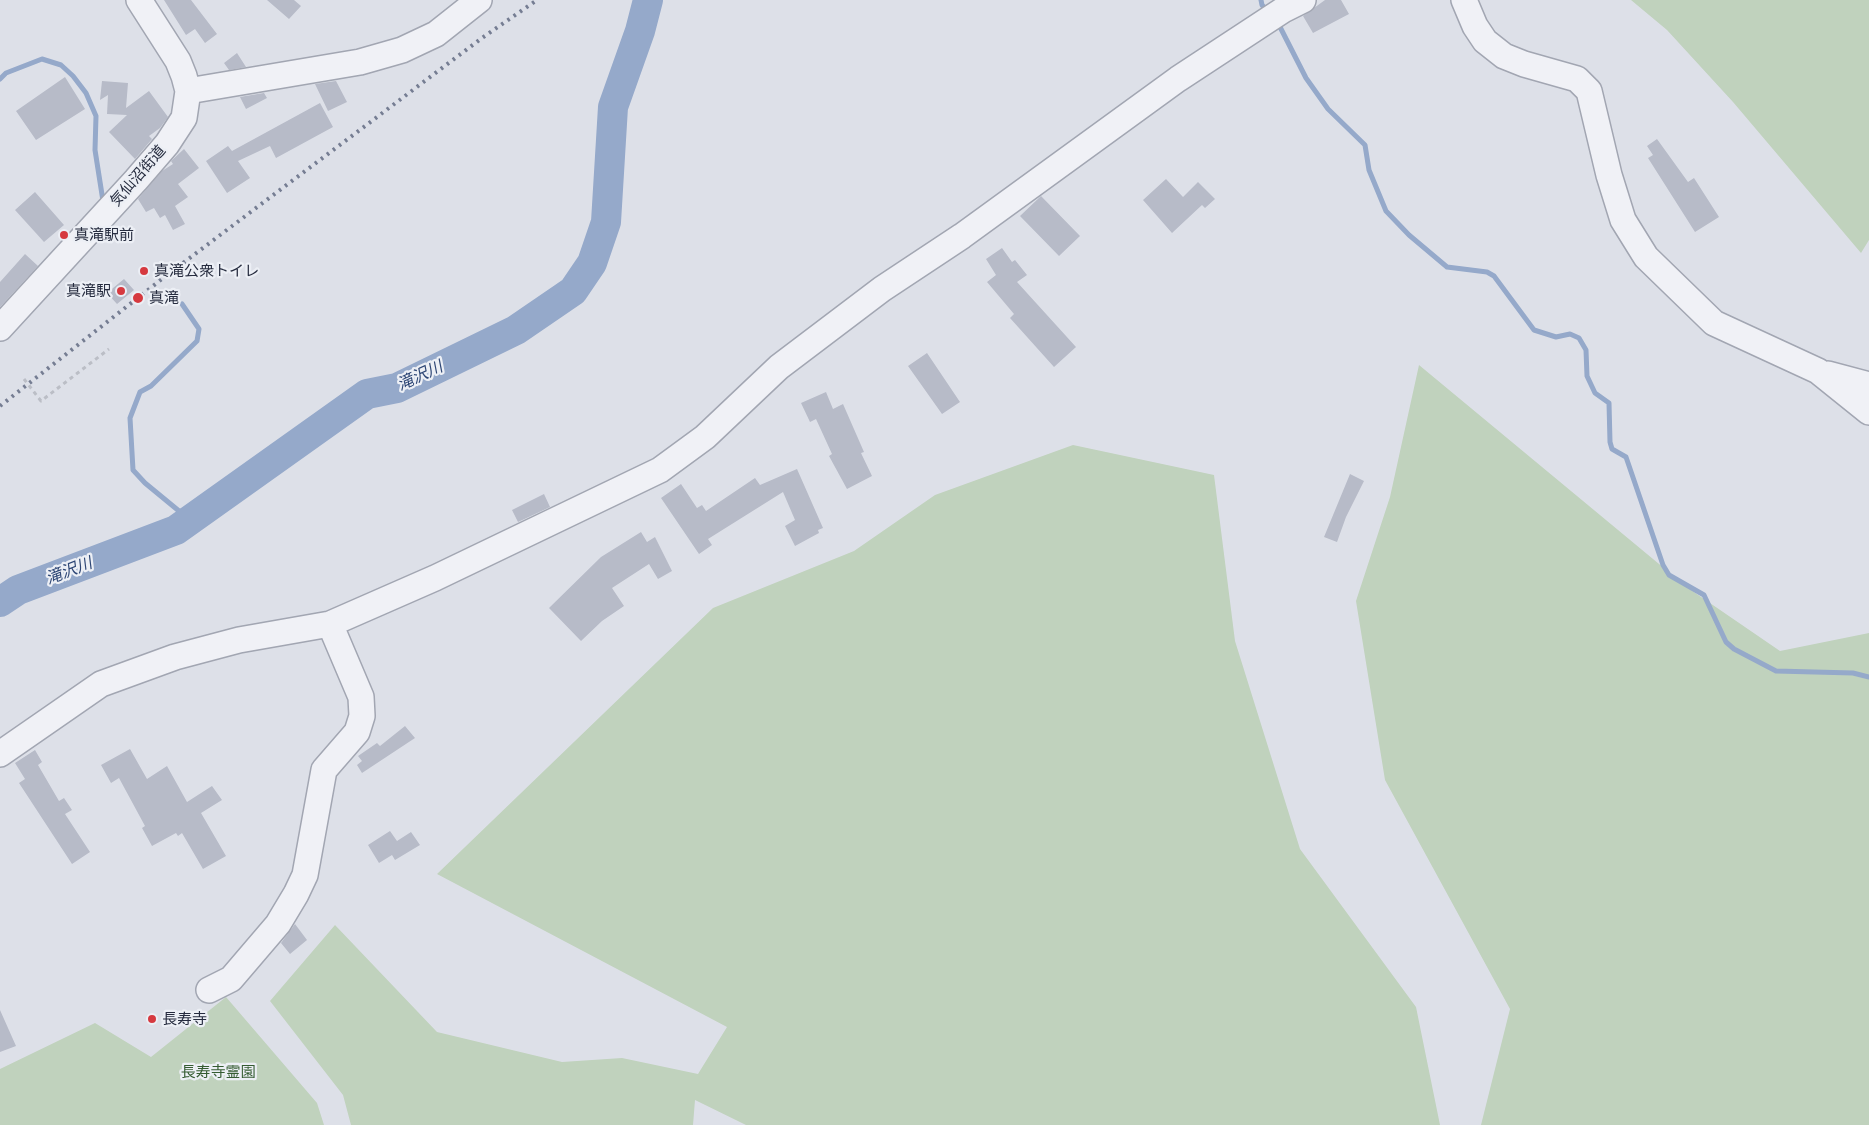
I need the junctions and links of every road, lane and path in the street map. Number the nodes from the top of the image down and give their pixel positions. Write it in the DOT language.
graph roads {
  1 [pos="139,0"];
  2 [pos="479,0"];
  3 [pos="1303,0"];
  4 [pos="1464,0"];
  5 [pos="188,91"];
  6 [pos="0,328"];
  7 [pos="109,349"];
  8 [pos="1818,371"];
  9 [pos="24,379"];
  10 [pos="1869,385"];
  11 [pos="1869,412"];
  12 [pos="330,624"];
  13 [pos="0,754"];
  14 [pos="209,990"];
  1 -- 5 [label="street, 気仙沼街道"];
  2 -- 5 [label="street"];
  3 -- 12 [label="street"];
  4 -- 8 [label="street"];
  5 -- 6 [label="street, 気仙沼街道"];
  7 -- 9 [label="path"];
  8 -- 10 [label="street"];
  8 -- 11 [label="street"];
  12 -- 13 [label="street"];
  12 -- 14 [label="street"];
}
